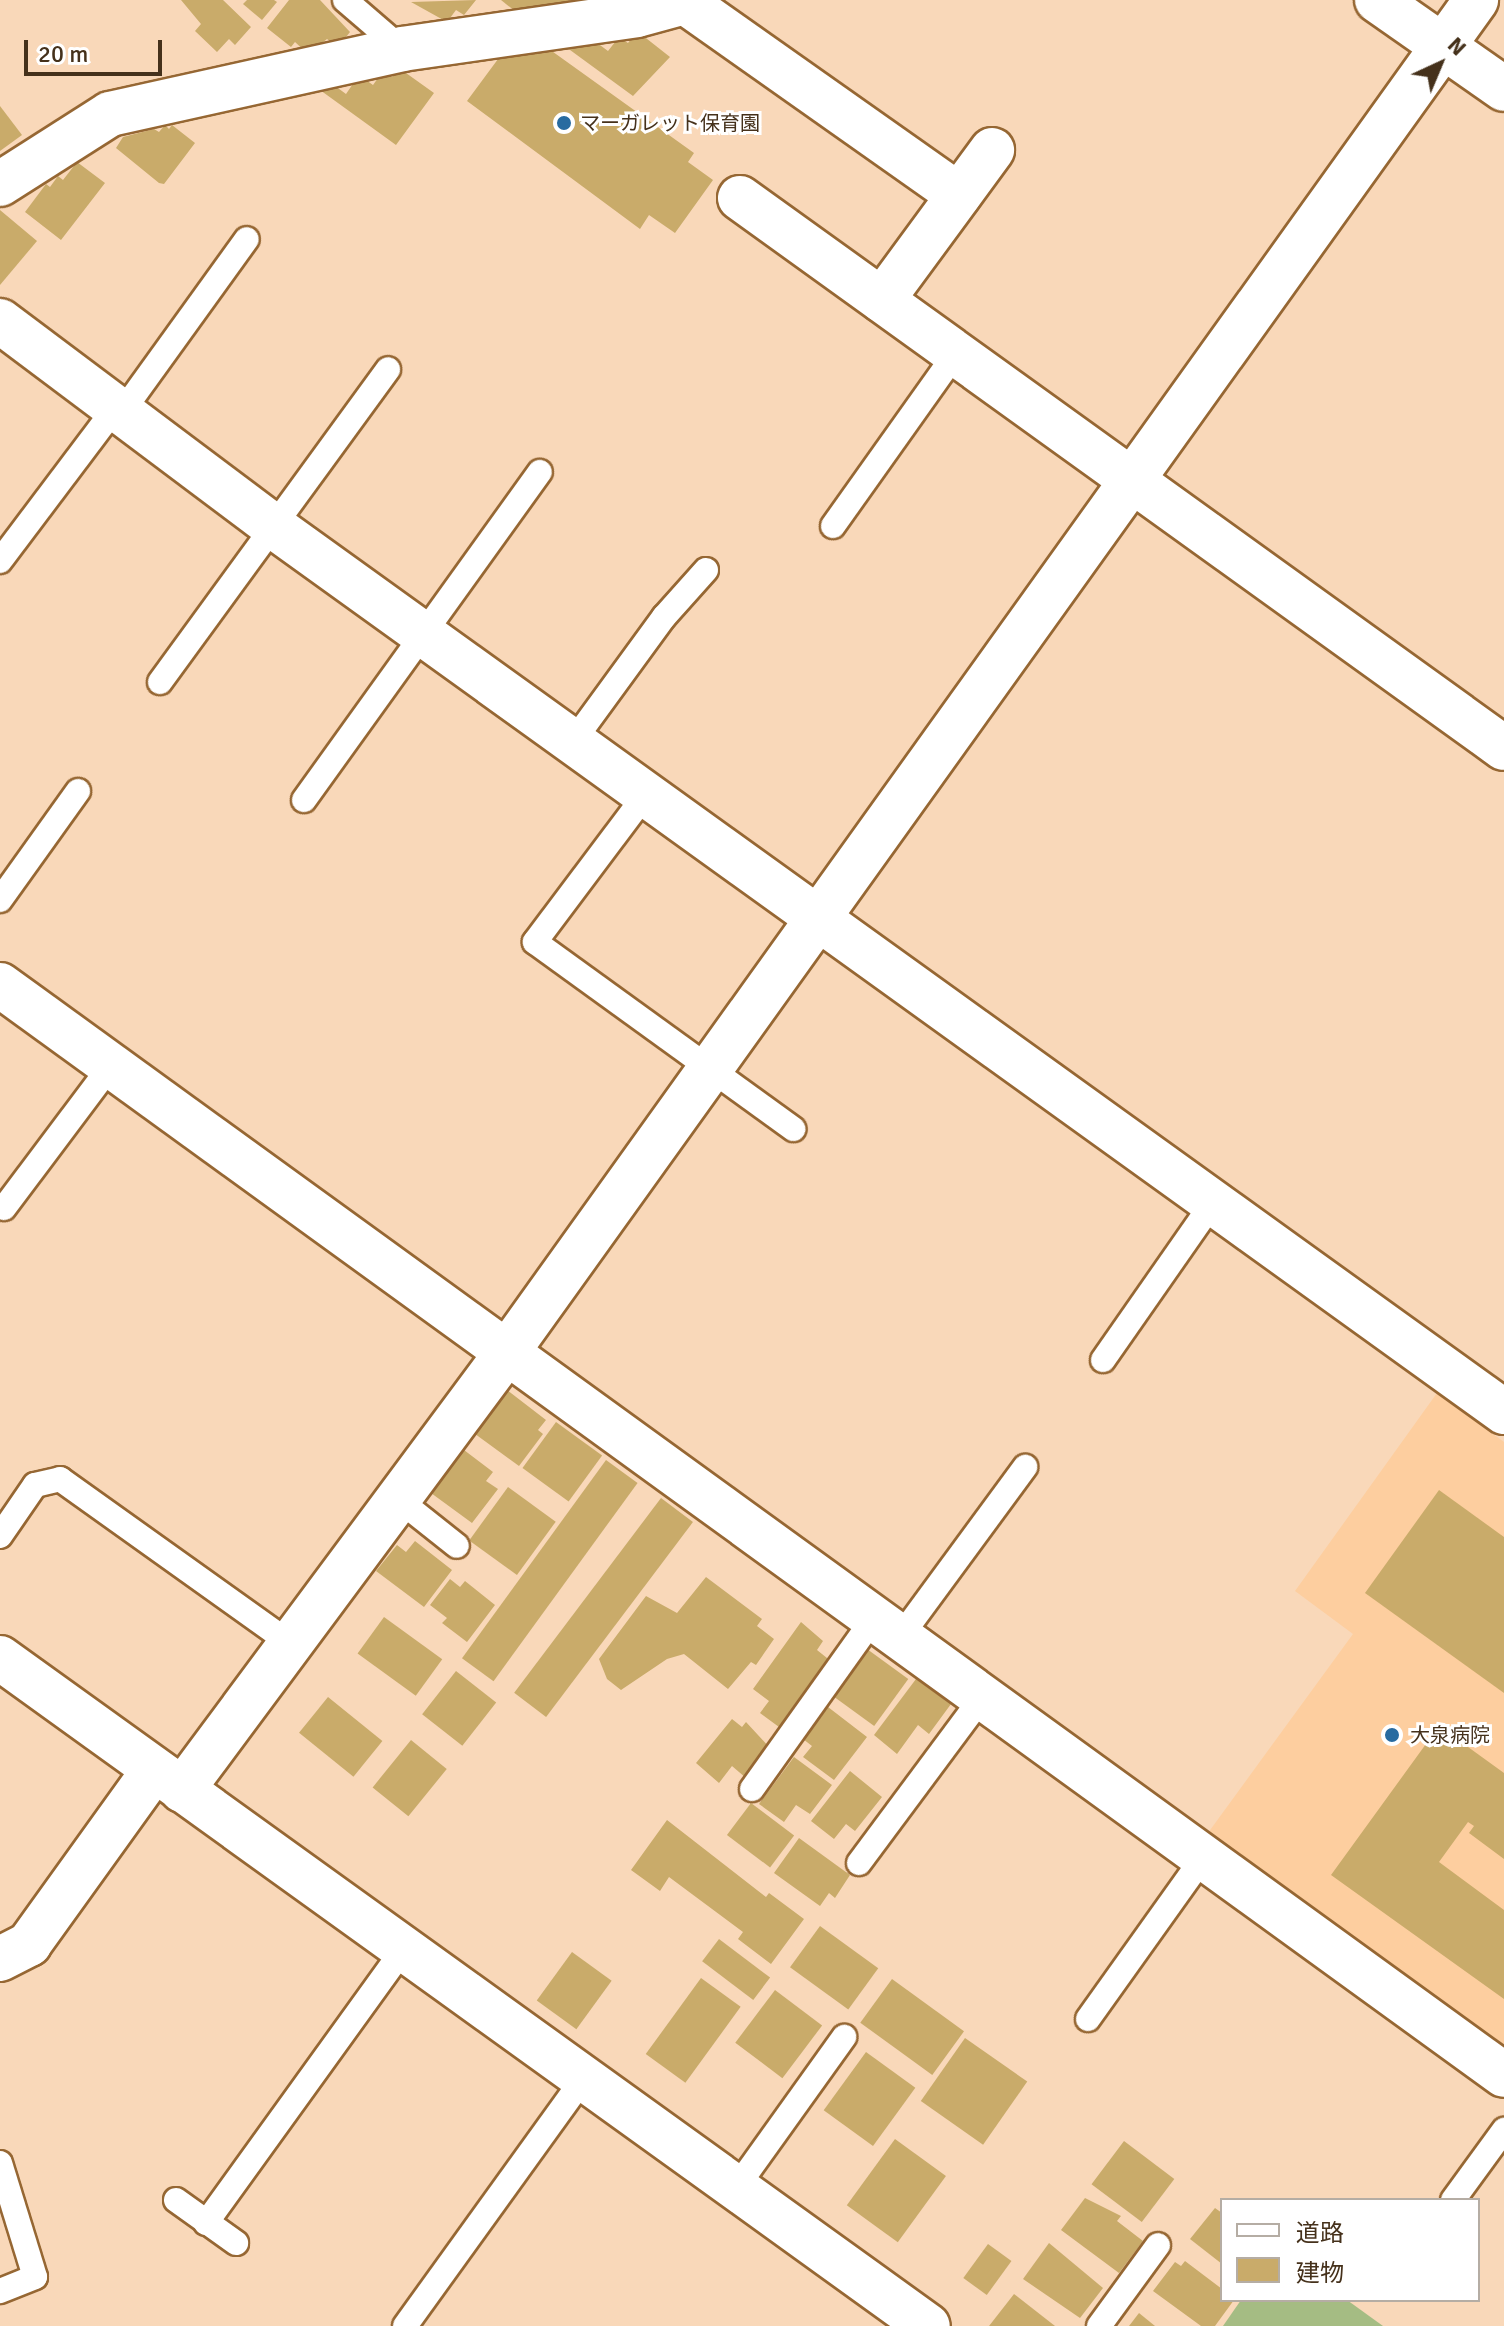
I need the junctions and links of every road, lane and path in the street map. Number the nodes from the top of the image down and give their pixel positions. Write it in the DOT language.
graph roads {
  1 [pos="345,0"];
  2 [pos="1377,0"];
  3 [pos="1476,0"];
  4 [pos="689,1"];
  5 [pos="628,8"];
  6 [pos="1443,46"];
  7 [pos="402,49"];
  8 [pos="1504,89"];
  9 [pos="992,150"];
  10 [pos="0,184"];
  11 [pos="959,195"];
  12 [pos="740,198"];
  13 [pos="247,239"];
  14 [pos="882,300"];
  15 [pos="0,321"];
  16 [pos="956,353"];
  17 [pos="388,369"];
  18 [pos="119,410"];
  19 [pos="540,472"];
  20 [pos="1129,478"];
  21 [pos="273,526"];
  22 [pos="833,526"];
  23 [pos="0,561"];
  24 [pos="706,570"];
  25 [pos="425,634"];
  26 [pos="160,682"];
  27 [pos="572,743"];
  28 [pos="1504,748"];
  29 [pos="78,791"];
  30 [pos="646,794"];
  31 [pos="304,800"];
  32 [pos="0,900"];
  33 [pos="819,919"];
  34 [pos="0,985"];
  35 [pos="110,1067"];
  36 [pos="712,1068"];
  37 [pos="793,1129"];
  38 [pos="1214,1201"];
  39 [pos="4,1208"];
  40 [pos="505,1355"];
  41 [pos="1103,1360"];
  42 [pos="1504,1412"];
  43 [pos="1025,1467"];
  44 [pos="398,1499"];
  45 [pos="0,1536"];
  46 [pos="457,1546"];
  47 [pos="885,1630"];
  48 [pos="291,1644"];
  49 [pos="0,1658"];
  50 [pos="981,1699"];
  51 [pos="168,1780"];
  52 [pos="752,1789"];
  53 [pos="1203,1858"];
  54 [pos="859,1863"];
  55 [pos="405,1947"];
  56 [pos="0,1959"];
  57 [pos="1088,2019"];
  58 [pos="844,2037"];
  59 [pos="1504,2075"];
  60 [pos="584,2078"];
  61 [pos="1504,2130"];
  62 [pos="0,2163"];
  63 [pos="736,2188"];
  64 [pos="1454,2198"];
  65 [pos="176,2200"];
  66 [pos="206,2223"];
  67 [pos="236,2243"];
  68 [pos="1158,2245"];
  69 [pos="0,2291"];
  70 [pos="405,2326"];
  71 [pos="928,2326"];
  72 [pos="1099,2326"];
  1 -- 7 [label="lane"];
  2 -- 6 [label="street"];
  3 -- 6 [label="street"];
  4 -- 5 [label="street"];
  4 -- 11 [label="street"];
  5 -- 7 [label="street"];
  6 -- 8 [label="street"];
  6 -- 20 [label="street"];
  7 -- 10 [label="street"];
  9 -- 11 [label="street"];
  11 -- 14 [label="street"];
  12 -- 14 [label="street"];
  13 -- 18 [label="lane"];
  14 -- 16 [label="street"];
  15 -- 18 [label="street"];
  16 -- 20 [label="street"];
  16 -- 22 [label="lane"];
  17 -- 21 [label="lane"];
  18 -- 21 [label="street"];
  18 -- 23 [label="lane"];
  19 -- 25 [label="lane"];
  20 -- 28 [label="street"];
  20 -- 33 [label="street"];
  21 -- 25 [label="street"];
  21 -- 26 [label="lane"];
  24 -- 27 [label="lane"];
  25 -- 27 [label="street"];
  25 -- 31 [label="lane"];
  27 -- 30 [label="street"];
  29 -- 32 [label="lane"];
  30 -- 33 [label="street"];
  30 -- 36 [label="lane"];
  33 -- 36 [label="street"];
  33 -- 38 [label="street"];
  34 -- 35 [label="street"];
  35 -- 39 [label="lane"];
  35 -- 40 [label="street"];
  36 -- 37 [label="lane"];
  36 -- 40 [label="street"];
  38 -- 41 [label="lane"];
  38 -- 42 [label="street"];
  40 -- 44 [label="street"];
  40 -- 47 [label="street"];
  43 -- 47 [label="lane"];
  44 -- 46 [label="lane"];
  44 -- 48 [label="street"];
  45 -- 48 [label="lane"];
  47 -- 50 [label="street"];
  47 -- 52 [label="lane"];
  48 -- 51 [label="street"];
  49 -- 51 [label="street"];
  50 -- 53 [label="street"];
  50 -- 54 [label="lane"];
  51 -- 55 [label="street"];
  51 -- 56 [label="street"];
  53 -- 57 [label="lane"];
  53 -- 59 [label="street"];
  55 -- 60 [label="street"];
  55 -- 66 [label="lane"];
  58 -- 63 [label="lane"];
  60 -- 63 [label="street"];
  60 -- 70 [label="lane"];
  61 -- 64 [label="lane"];
  62 -- 69 [label="lane"];
  63 -- 71 [label="street"];
  65 -- 66 [label="lane"];
  66 -- 67 [label="lane"];
  68 -- 72 [label="lane"];
}
